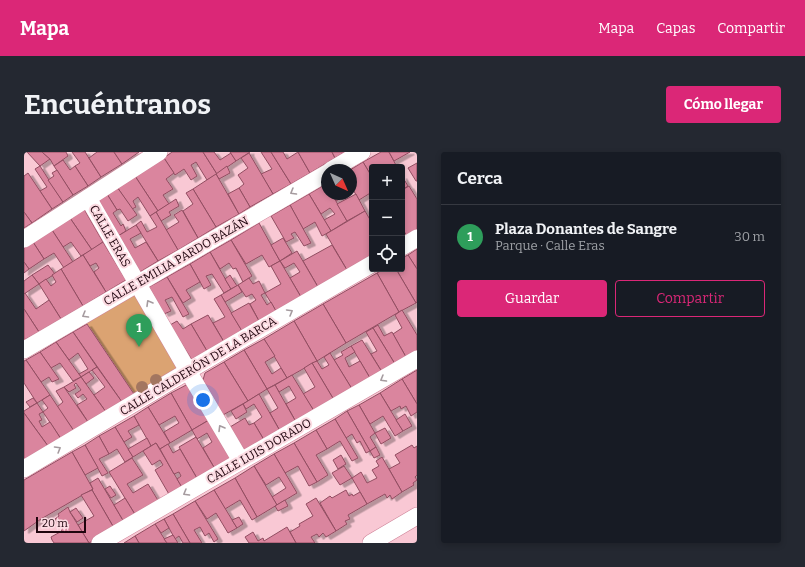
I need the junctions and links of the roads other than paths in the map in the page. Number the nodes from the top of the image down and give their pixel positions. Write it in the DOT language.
graph roads {
  1 [pos="159,152"];
  2 [pos="362,152"];
  3 [pos="341,164"];
  4 [pos="321,176"];
  5 [pos="88,198"];
  6 [pos="417,238"];
  7 [pos="24,239"];
  8 [pos="405,245"];
  9 [pos="369,266"];
  10 [pos="138,284"];
  11 [pos="24,350"];
  12 [pos="417,359"];
  13 [pos="188,372"];
  14 [pos="241,461"];
  15 [pos="24,469"];
  16 [pos="417,516"];
  17 [pos="389,539"];
  18 [pos="100,543"];
  19 [pos="371,543"];
  1 -- 5 [label="street"];
  2 -- 3 [label="street"];
  4 -- 10 [label="street, CALLE EMILIA PARDO BAZÁN, one-way"];
  5 -- 7 [label="street"];
  5 -- 10 [label="street, CALLE ERAS"];
  6 -- 8 [label="street"];
  13 -- 9 [label="street, CALLE CALDERÓN DE LA BARCA, one-way"];
  10 -- 11 [label="street, CALLE EMILIA PARDO BAZÁN, one-way"];
  13 -- 10 [label="street, CALLE ERAS, one-way"];
  12 -- 14 [label="street, CALLE LUIS DORADO, one-way"];
  14 -- 13 [label="street, CALLE ERAS, one-way"];
  15 -- 13 [label="street, CALLE CALDERÓN DE LA BARCA, one-way"];
  14 -- 18 [label="street, CALLE LUIS DORADO, one-way"];
  16 -- 17 [label="street"];
  17 -- 19 [label="street"];
}
